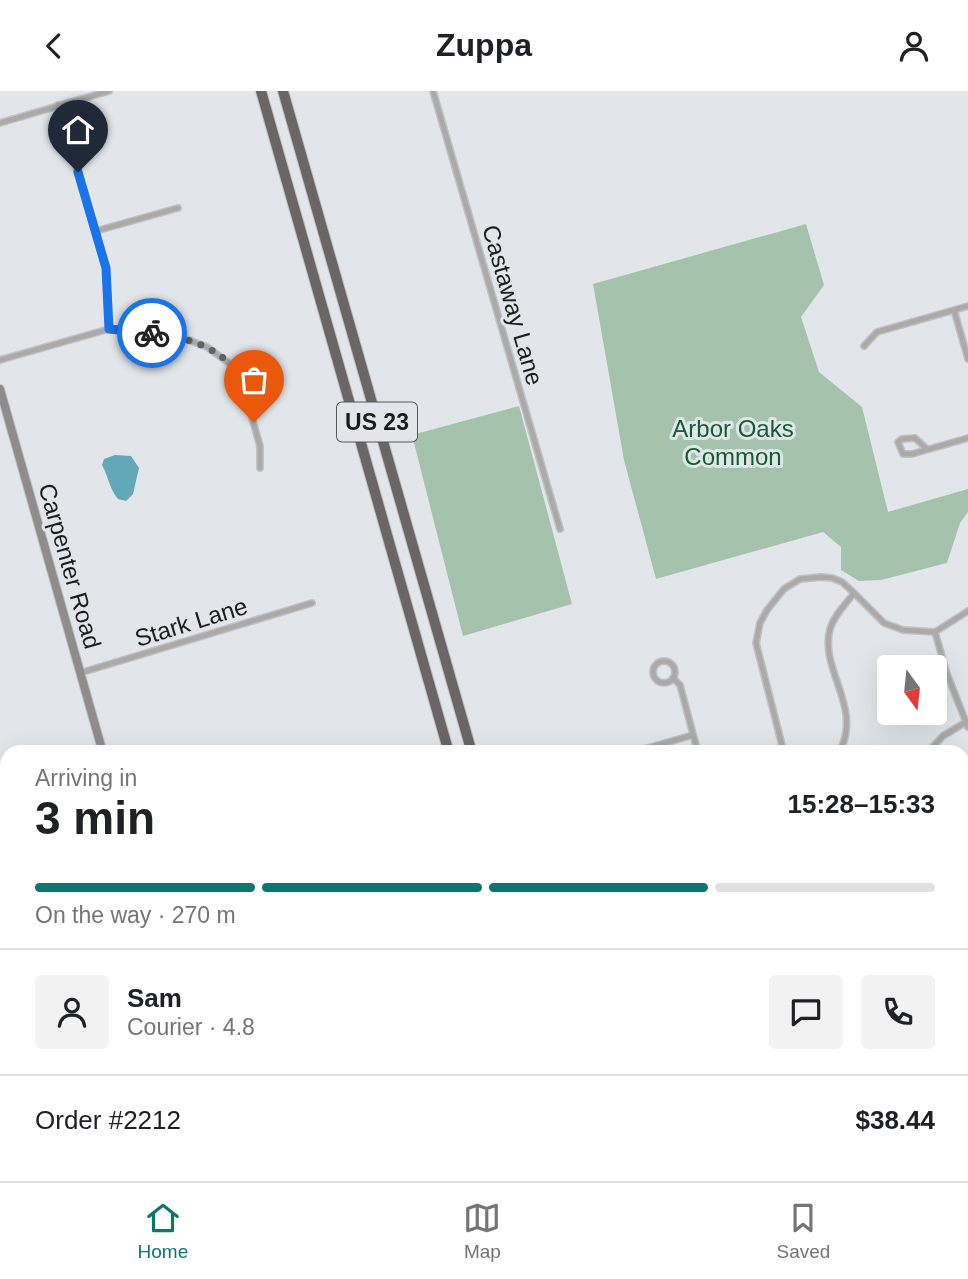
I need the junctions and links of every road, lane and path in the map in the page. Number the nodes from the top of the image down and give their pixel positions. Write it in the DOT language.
graph roads {
  1 [pos="109,91"];
  2 [pos="261,91"];
  3 [pos="283,91"];
  4 [pos="433,91"];
  5 [pos="58,105"];
  6 [pos="0,123"];
  7 [pos="178,208"];
  8 [pos="96,231"];
  9 [pos="968,306"];
  10 [pos="954,310"];
  11 [pos="109,329"];
  12 [pos="864,347"];
  13 [pos="968,359"];
  14 [pos="0,360"];
  15 [pos="0,389"];
  16 [pos="968,438"];
  17 [pos="927,449"];
  18 [pos="260,468"];
  19 [pos="560,529"];
  20 [pos="854,593"];
  21 [pos="312,603"];
  22 [pos="968,611"];
  23 [pos="935,632"];
  24 [pos="80,673"];
  25 [pos="673,678"];
  26 [pos="967,725"];
  27 [pos="693,735"];
  28 [pos="101,745"];
  29 [pos="447,745"];
  30 [pos="470,745"];
  31 [pos="658,745"];
  32 [pos="696,745"];
  33 [pos="782,745"];
  34 [pos="842,745"];
  35 [pos="935,745"];
  1 -- 5 [label="street"];
  2 -- 29 [label="highway, US 23"];
  3 -- 30 [label="highway, US 23"];
  4 -- 19 [label="street, Castaway Lane"];
  5 -- 6 [label="street"];
  5 -- 8 [label="street"];
  7 -- 8 [label="street"];
  8 -- 11 [label="street"];
  9 -- 10 [label="street"];
  10 -- 12 [label="street"];
  10 -- 13 [label="street"];
  11 -- 14 [label="street"];
  11 -- 18 [label="street"];
  15 -- 24 [label="main road, Carpenter Road"];
  16 -- 17 [label="street"];
  17 -- 17 [label="street"];
  20 -- 23 [label="street"];
  20 -- 33 [label="street"];
  20 -- 34 [label="street"];
  21 -- 24 [label="street, Stark Lane"];
  22 -- 23 [label="street"];
  23 -- 26 [label="street"];
  24 -- 28 [label="main road, Carpenter Road"];
  25 -- 25 [label="street"];
  25 -- 27 [label="street"];
  26 -- 35 [label="street"];
  27 -- 31 [label="street"];
  27 -- 32 [label="street"];
}
